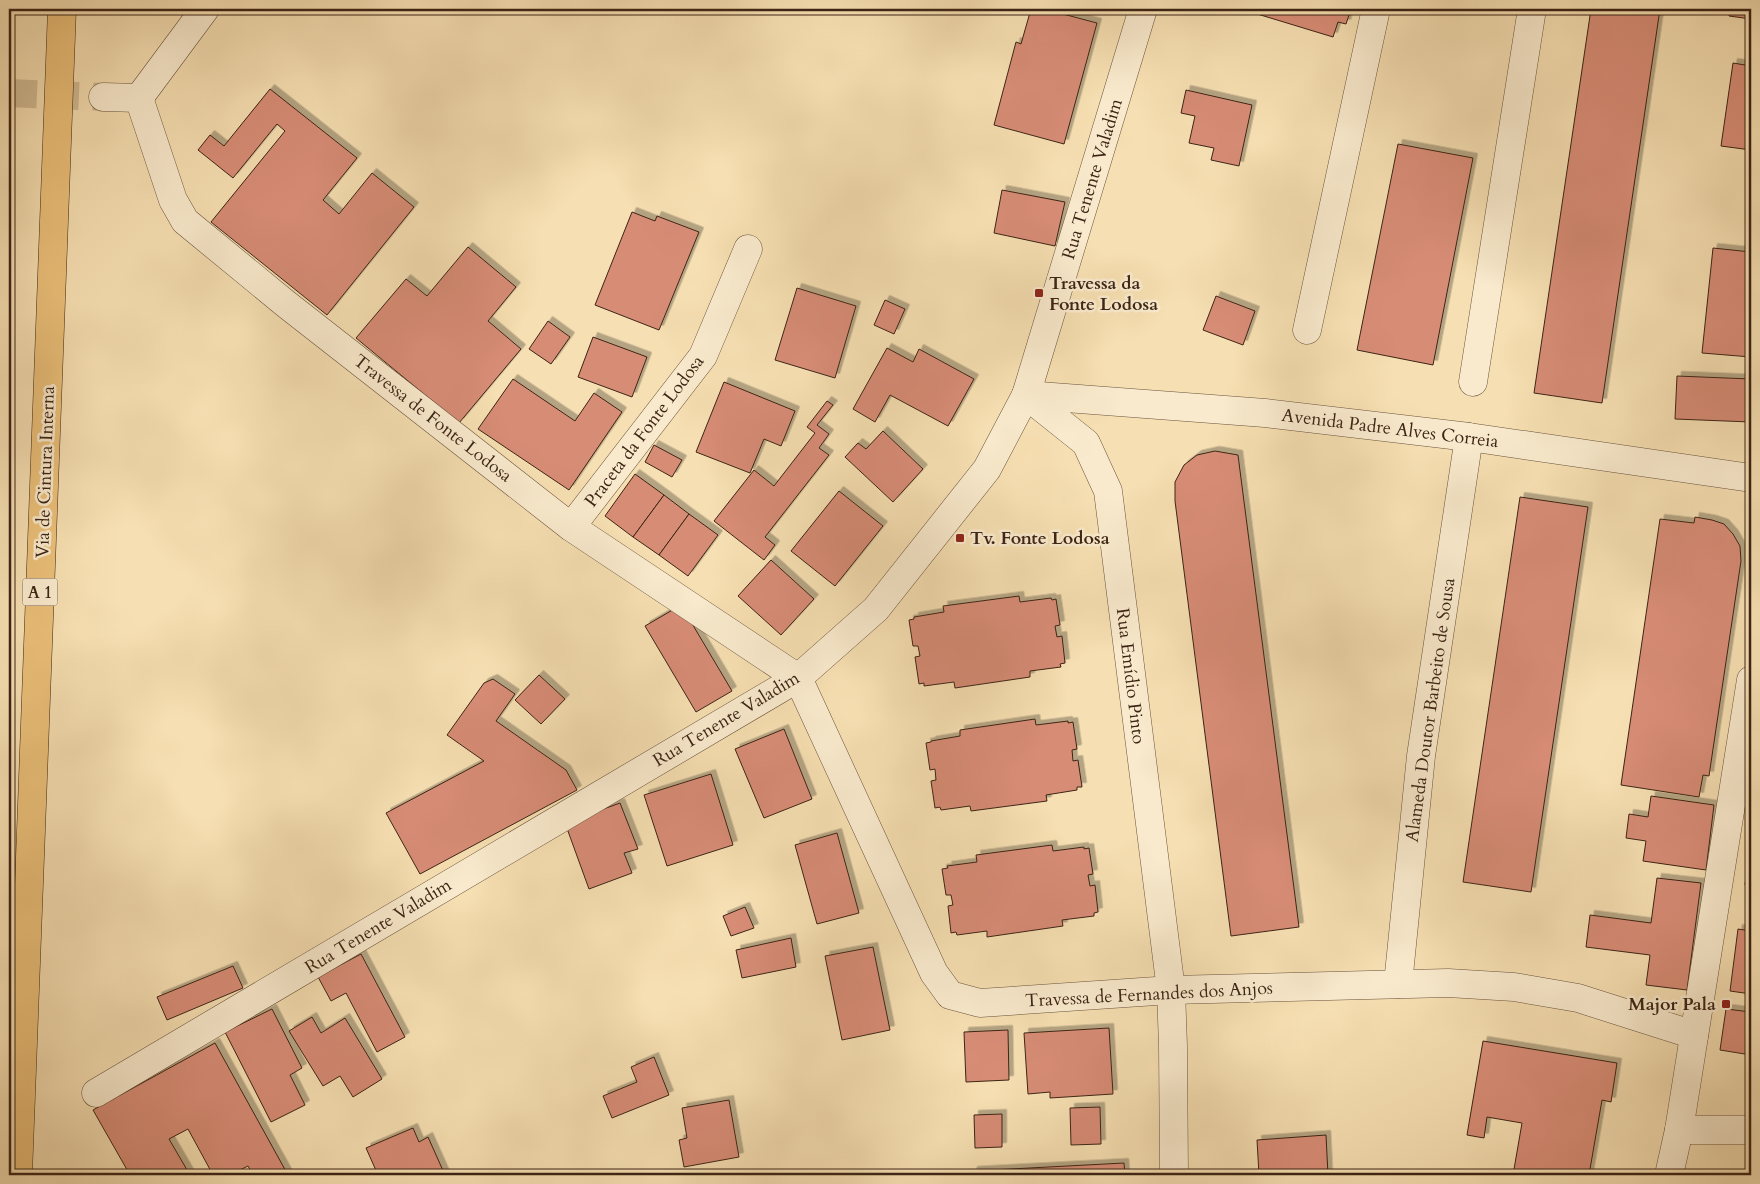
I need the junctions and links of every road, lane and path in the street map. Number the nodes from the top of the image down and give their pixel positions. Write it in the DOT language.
graph roads {
  1 [pos="62,9"];
  2 [pos="205,9"];
  3 [pos="1143,9"];
  4 [pos="1376,9"];
  5 [pos="1532,9"];
  6 [pos="103,96"];
  7 [pos="138,98"];
  8 [pos="748,249"];
  9 [pos="1308,330"];
  10 [pos="1473,382"];
  11 [pos="1026,395"];
  12 [pos="1469,436"];
  13 [pos="1751,478"];
  14 [pos="571,526"];
  15 [pos="798,678"];
  16 [pos="1751,680"];
  17 [pos="1398,984"];
  18 [pos="1171,990"];
  19 [pos="1694,1035"];
  20 [pos="96,1093"];
  21 [pos="1679,1130"];
  22 [pos="1751,1130"];
  23 [pos="18,1175"];
  24 [pos="1174,1175"];
  25 [pos="1669,1175"];
  1 -- 23 [label="highway, Via de Cintura Interna / A 1"];
  2 -- 7 [label="street"];
  3 -- 11 [label="street, Rua Tenente Valadim"];
  4 -- 9 [label="street"];
  5 -- 10 [label="street"];
  6 -- 7 [label="street"];
  7 -- 14 [label="street, Travessa de Fonte Lodosa"];
  8 -- 14 [label="street, Praceta da Fonte Lodosa"];
  11 -- 12 [label="street, Avenida Padre Alves Correia"];
  11 -- 15 [label="street, Rua Tenente Valadim"];
  11 -- 18 [label="street, Rua Emídio Pinto"];
  12 -- 13 [label="street, Avenida Padre Alves Correia"];
  12 -- 17 [label="street, Alameda Doutor Barbeito de Sousa"];
  14 -- 15 [label="street, Travessa de Fonte Lodosa"];
  15 -- 18 [label="street, Travessa de Fernandes dos Anjos"];
  15 -- 20 [label="street, Rua Tenente Valadim"];
  16 -- 19 [label="street"];
  17 -- 18 [label="street, Travessa de Fernandes dos Anjos"];
  17 -- 19 [label="street, Travessa de Fernandes dos Anjos"];
  18 -- 24 [label="street, Rua Emídio Pinto"];
  19 -- 21 [label="street"];
  21 -- 22 [label="street"];
  21 -- 25 [label="street"];
}
